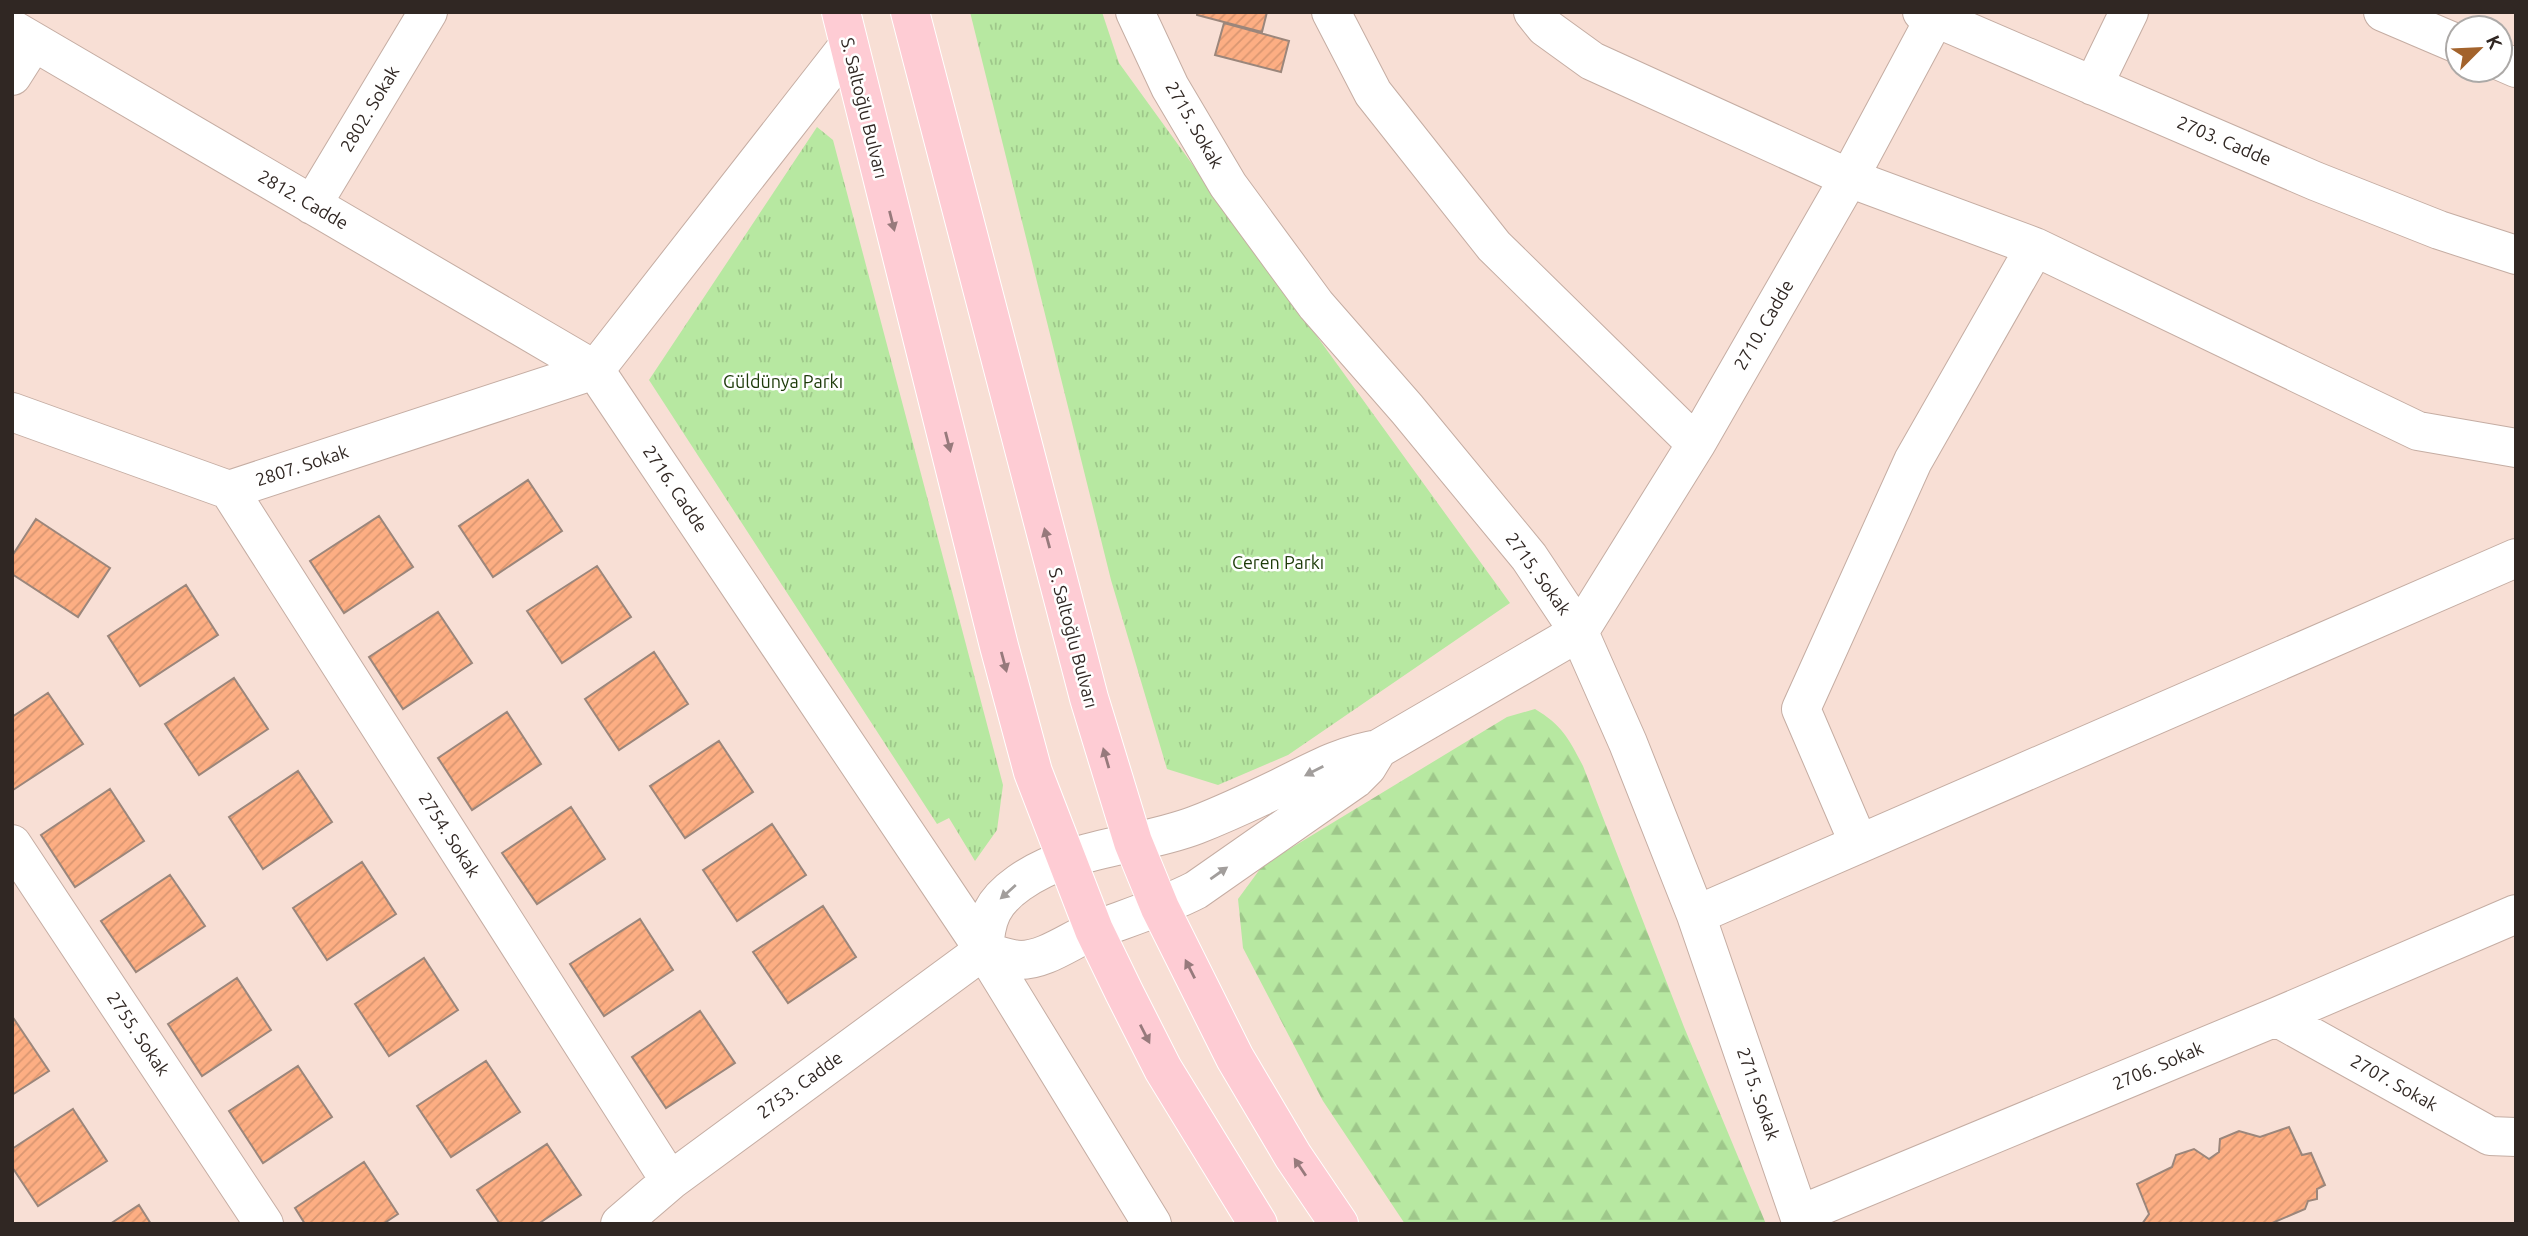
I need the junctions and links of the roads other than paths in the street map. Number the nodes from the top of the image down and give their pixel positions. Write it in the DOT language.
graph roads {
  1 [pos="428,12"];
  2 [pos="911,12"];
  3 [pos="1135,12"];
  4 [pos="1331,12"];
  5 [pos="1533,12"];
  6 [pos="2129,12"];
  7 [pos="2383,12"];
  8 [pos="1932,14"];
  9 [pos="22,28"];
  10 [pos="845,29"];
  11 [pos="2444,38"];
  12 [pos="12,76"];
  13 [pos="2094,86"];
  14 [pos="1849,178"];
  15 [pos="312,205"];
  16 [pos="2035,247"];
  17 [pos="2516,255"];
  18 [pos="595,370"];
  19 [pos="12,412"];
  20 [pos="1696,444"];
  21 [pos="2516,448"];
  22 [pos="229,490"];
  23 [pos="2516,558"];
  24 [pos="1579,632"];
  25 [pos="1378,749"];
  26 [pos="1133,842"];
  27 [pos="12,844"];
  28 [pos="1858,844"];
  29 [pos="1065,859"];
  30 [pos="1160,908"];
  31 [pos="2516,914"];
  32 [pos="1696,915"];
  33 [pos="1094,930"];
  34 [pos="984,950"];
  35 [pos="2276,1017"];
  36 [pos="2516,1137"];
  37 [pos="670,1181"];
  38 [pos="1801,1219"];
  39 [pos="264,1224"];
  40 [pos="620,1224"];
  41 [pos="1152,1224"];
  42 [pos="1258,1224"];
  43 [pos="1339,1224"];
  1 -- 15 [label="street, 2802. Sokak"];
  26 -- 2 [label="main road, S. Saltoğlu Bulvarı, one-way"];
  3 -- 24 [label="street, 2715. Sokak"];
  4 -- 20 [label="street"];
  5 -- 14 [label="street"];
  6 -- 13 [label="street"];
  7 -- 11 [label="street"];
  8 -- 13 [label="street, 2703. Cadde"];
  8 -- 14 [label="street, 2710. Cadde"];
  9 -- 12 [label="street"];
  9 -- 15 [label="street, 2812. Cadde"];
  10 -- 18 [label="street"];
  10 -- 29 [label="main road, S. Saltoğlu Bulvarı, one-way"];
  13 -- 17 [label="street, 2703. Cadde"];
  14 -- 16 [label="street"];
  14 -- 20 [label="street, 2710. Cadde"];
  15 -- 18 [label="street, 2812. Cadde"];
  16 -- 21 [label="street"];
  16 -- 28 [label="street"];
  18 -- 22 [label="street, 2807. Sokak"];
  18 -- 34 [label="street, 2716. Cadde"];
  19 -- 22 [label="street"];
  20 -- 24 [label="street, 2710. Cadde"];
  22 -- 37 [label="street, 2754. Sokak"];
  23 -- 28 [label="street"];
  24 -- 25 [label="street"];
  24 -- 32 [label="street, 2715. Sokak"];
  25 -- 26 [label="street, one-way"];
  30 -- 25 [label="street, one-way"];
  26 -- 29 [label="street"];
  26 -- 30 [label="main road, S. Saltoğlu Bulvarı"];
  27 -- 39 [label="street, 2755. Sokak"];
  28 -- 32 [label="street"];
  29 -- 33 [label="main road, S. Saltoğlu Bulvarı"];
  29 -- 34 [label="street, one-way"];
  30 -- 33 [label="street"];
  43 -- 30 [label="main road, S. Saltoğlu Bulvarı, one-way"];
  31 -- 35 [label="street, 2706. Sokak"];
  32 -- 38 [label="street, 2715. Sokak"];
  33 -- 34 [label="street"];
  33 -- 42 [label="main road, S. Saltoğlu Bulvarı, one-way"];
  34 -- 37 [label="street, 2753. Cadde"];
  34 -- 41 [label="street, 2716. Cadde"];
  35 -- 36 [label="street, 2707. Sokak"];
  35 -- 38 [label="street, 2706. Sokak"];
  37 -- 40 [label="street, 2753. Cadde"];
}
